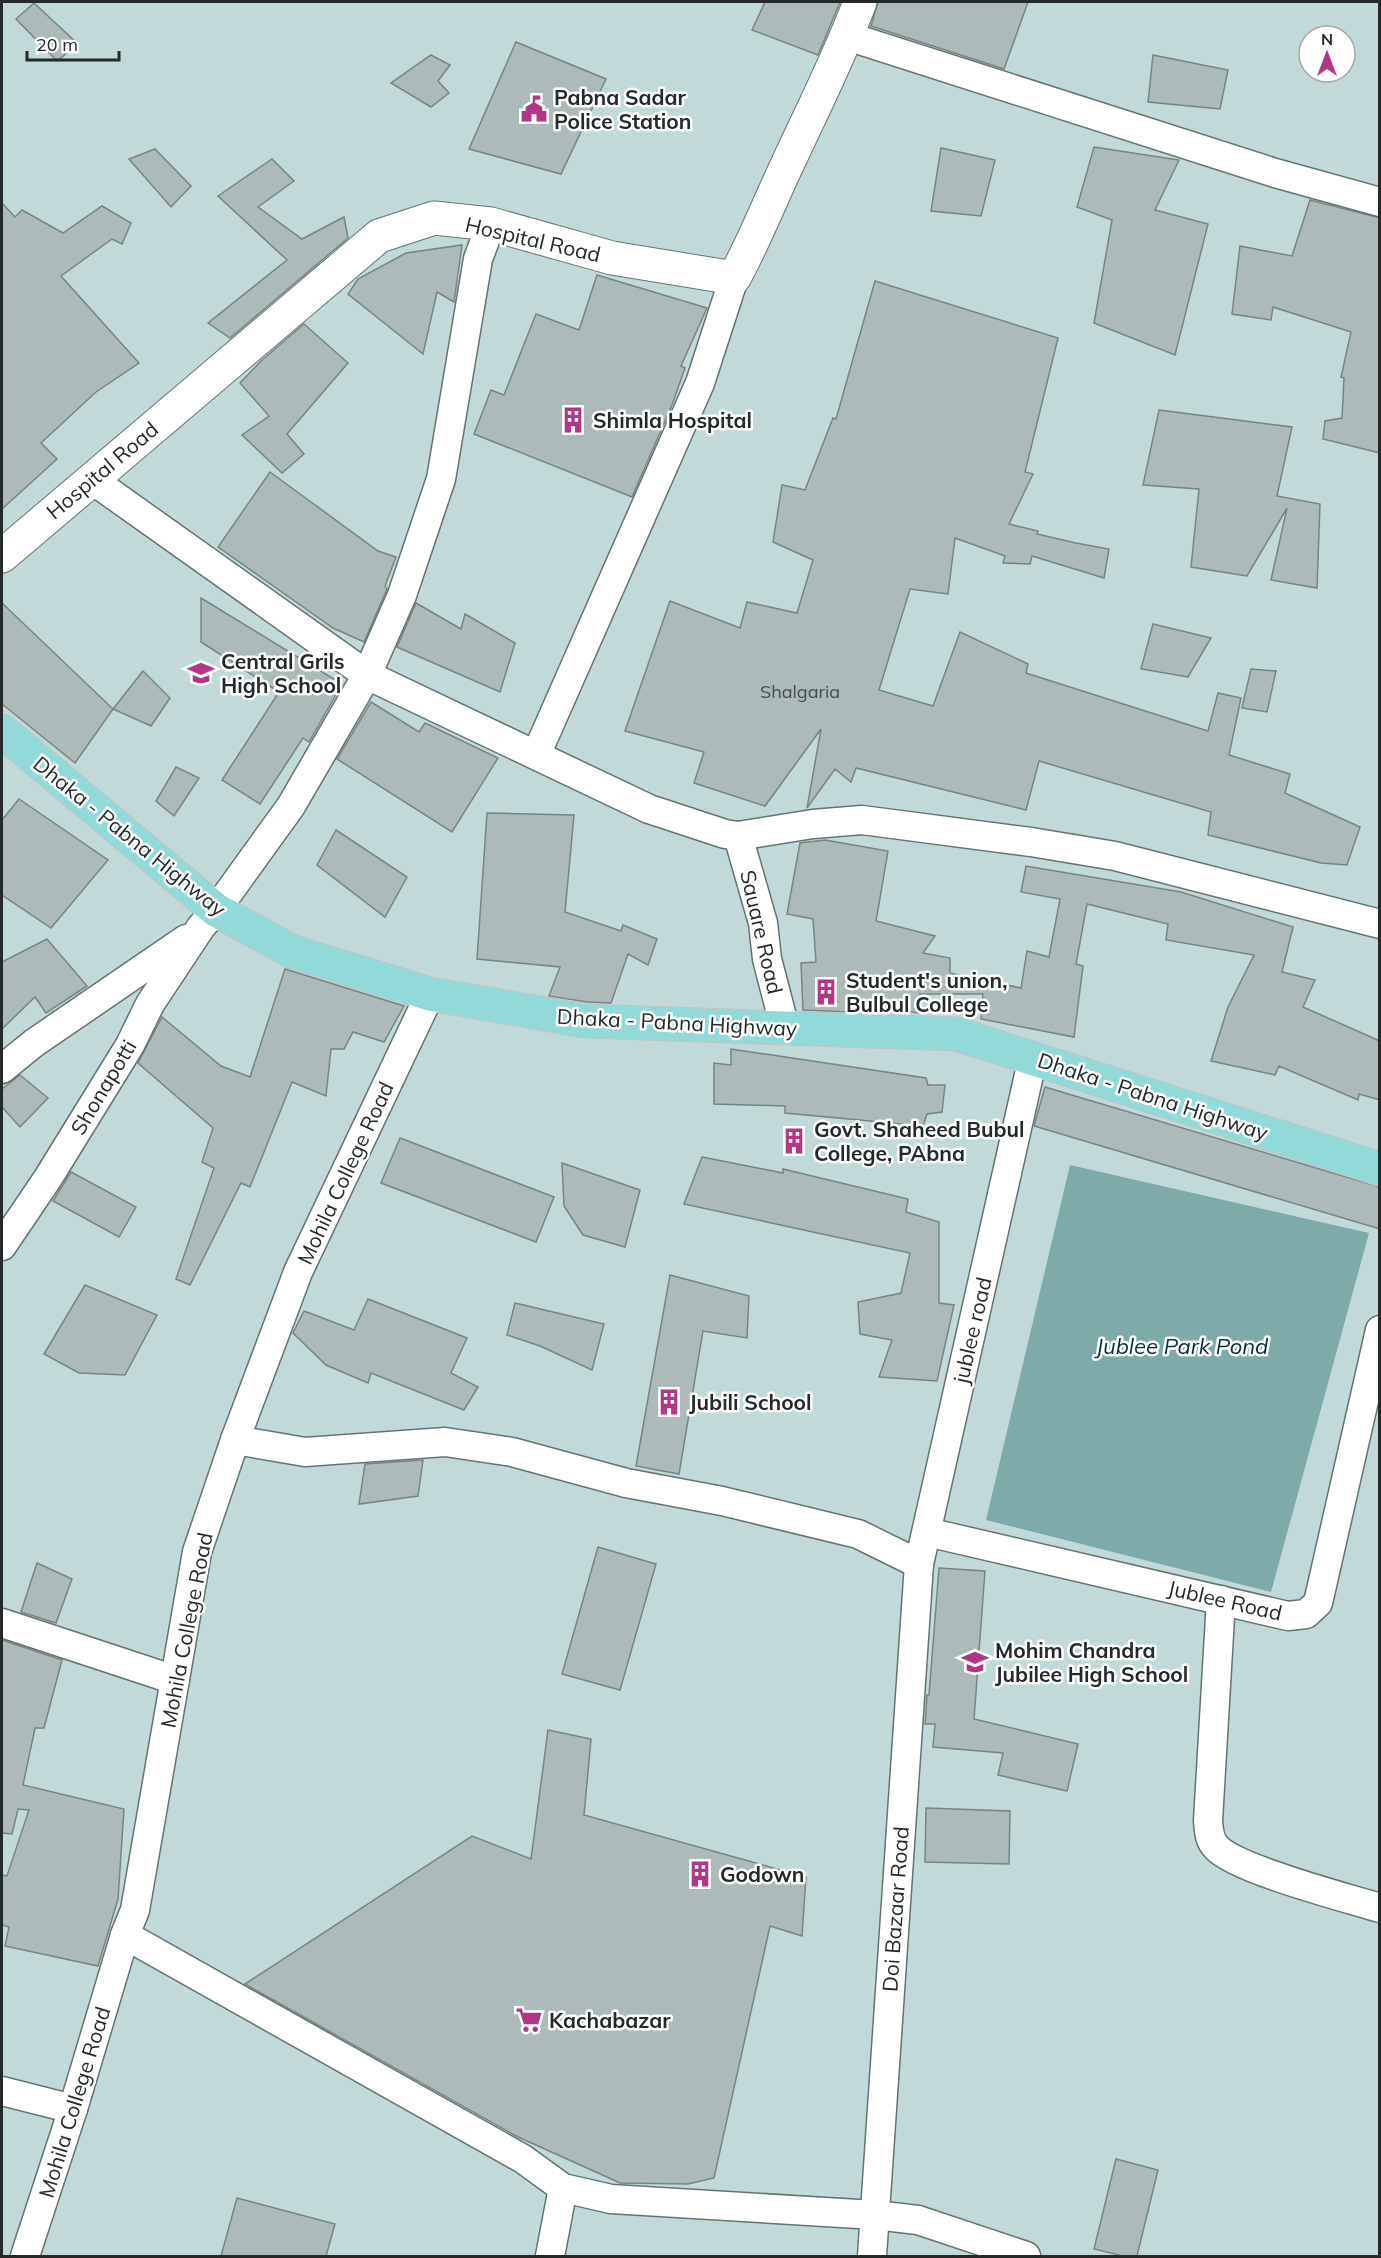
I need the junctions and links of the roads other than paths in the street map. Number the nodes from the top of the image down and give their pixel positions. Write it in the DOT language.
graph roads {
  1 [pos="860,2"];
  2 [pos="847,36"];
  3 [pos="1380,202"];
  4 [pos="491,224"];
  5 [pos="734,278"];
  6 [pos="91,479"];
  7 [pos="2,556"];
  8 [pos="367,675"];
  9 [pos="2,731"];
  10 [pos="536,755"];
  11 [pos="738,836"];
  12 [pos="208,919"];
  13 [pos="1380,924"];
  14 [pos="430,994"];
  15 [pos="785,1028"];
  16 [pos="1033,1057"];
  17 [pos="2,1069"];
  18 [pos="1380,1169"];
  19 [pos="2,1246"];
  20 [pos="1380,1330"];
  21 [pos="235,1440"];
  22 [pos="927,1532"];
  23 [pos="919,1564"];
  24 [pos="1221,1600"];
  25 [pos="917,1603"];
  26 [pos="2,1623"];
  27 [pos="175,1680"];
  28 [pos="1380,1908"];
  29 [pos="125,1935"];
  30 [pos="2,2091"];
  31 [pos="73,2109"];
  32 [pos="563,2188"];
  33 [pos="875,2215"];
  34 [pos="25,2256"];
  35 [pos="550,2256"];
  36 [pos="872,2256"];
  37 [pos="1022,2256"];
  1 -- 2 [label="main road"];
  2 -- 3 [label="street"];
  2 -- 5 [label="main road"];
  4 -- 5 [label="main road, Hospital Road"];
  4 -- 6 [label="main road, Hospital Road"];
  4 -- 8 [label="street"];
  5 -- 10 [label="street"];
  6 -- 7 [label="main road, Hospital Road"];
  6 -- 8 [label="street"];
  8 -- 10 [label="street"];
  8 -- 12 [label="street"];
  9 -- 12 [label="main road, Dhaka - Pabna Highway"];
  10 -- 11 [label="street"];
  11 -- 13 [label="street"];
  11 -- 15 [label="street, Sauare Road"];
  12 -- 14 [label="main road, Dhaka - Pabna Highway"];
  12 -- 17 [label="street"];
  12 -- 19 [label="street, Shonapotti"];
  14 -- 15 [label="main road, Dhaka - Pabna Highway"];
  14 -- 21 [label="street, Mohila College Road"];
  15 -- 16 [label="main road, Dhaka - Pabna Highway"];
  16 -- 18 [label="main road, Dhaka - Pabna Highway"];
  16 -- 22 [label="street, jublee road"];
  20 -- 24 [label="street, Jublee Road"];
  21 -- 23 [label="street"];
  21 -- 27 [label="street, Mohila College Road"];
  22 -- 23 [label="street, jublee road"];
  22 -- 24 [label="street, Jublee Road"];
  23 -- 25 [label="street, jublee road"];
  24 -- 28 [label="street"];
  25 -- 33 [label="street, Doi Bazaar Road"];
  26 -- 27 [label="street"];
  27 -- 29 [label="street, Mohila College Road"];
  29 -- 31 [label="street, Mohila College Road"];
  29 -- 32 [label="street"];
  30 -- 31 [label="street"];
  31 -- 34 [label="street, Mohila College Road"];
  32 -- 33 [label="street"];
  32 -- 35 [label="street"];
  33 -- 36 [label="street, Doi Bazaar Road"];
  33 -- 37 [label="street"];
}
